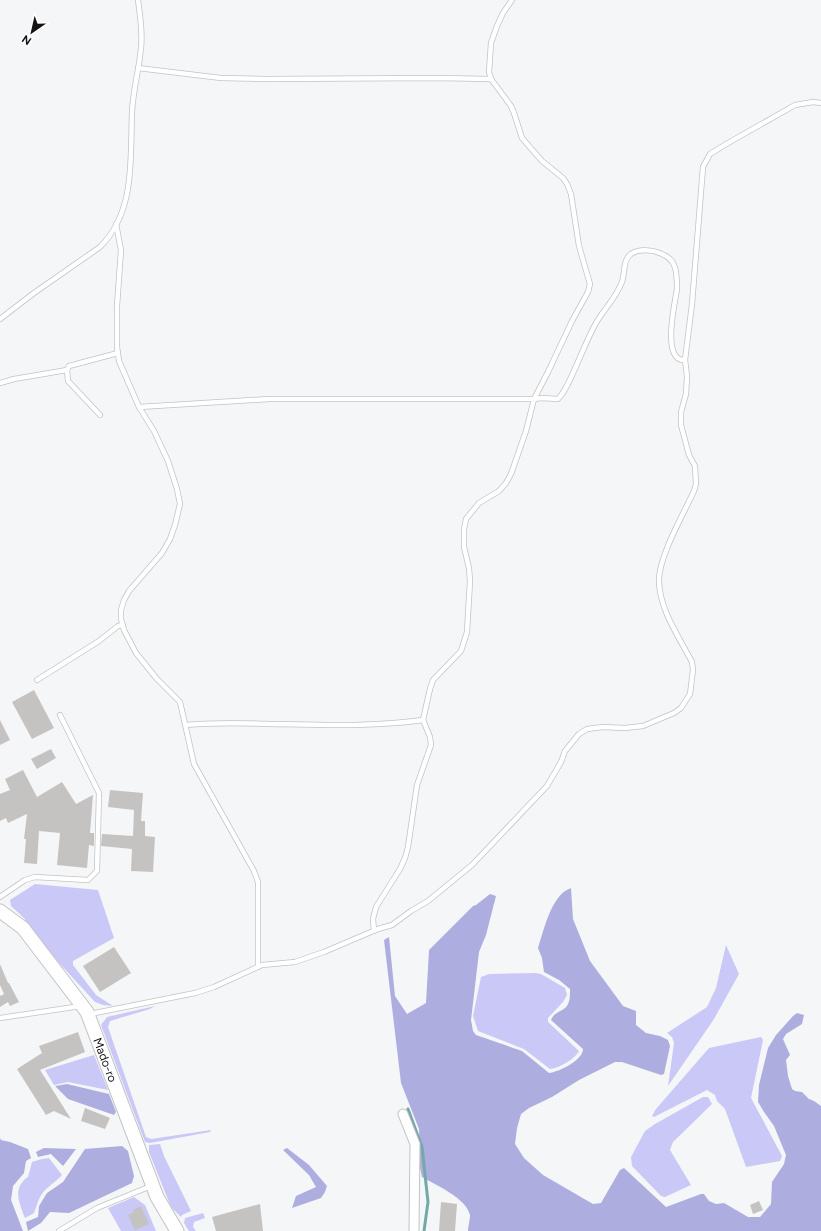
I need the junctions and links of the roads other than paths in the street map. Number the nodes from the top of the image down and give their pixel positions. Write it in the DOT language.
graph roads {
  1 [pos="138,0"];
  2 [pos="512,0"];
  3 [pos="138,68"];
  4 [pos="491,80"];
  5 [pos="821,103"];
  6 [pos="116,224"];
  7 [pos="0,319"];
  8 [pos="118,352"];
  9 [pos="685,360"];
  10 [pos="67,370"];
  11 [pos="0,383"];
  12 [pos="534,399"];
  13 [pos="139,407"];
  14 [pos="100,415"];
  15 [pos="123,625"];
  16 [pos="37,680"];
  17 [pos="60,715"];
  18 [pos="423,720"];
  19 [pos="186,725"];
  20 [pos="0,896"];
  21 [pos="0,911"];
  22 [pos="374,931"];
  23 [pos="258,967"];
  24 [pos="86,1010"];
  25 [pos="0,1018"];
  26 [pos="403,1114"];
  27 [pos="152,1185"];
  28 [pos="59,1231"];
  29 [pos="177,1231"];
  30 [pos="414,1231"];
  1 -- 3 [label="lane"];
  2 -- 4 [label="lane"];
  3 -- 4 [label="lane"];
  3 -- 6 [label="lane"];
  4 -- 12 [label="lane"];
  5 -- 9 [label="lane"];
  6 -- 7 [label="lane"];
  6 -- 8 [label="lane"];
  8 -- 10 [label="lane"];
  8 -- 13 [label="lane"];
  9 -- 12 [label="lane"];
  9 -- 22 [label="lane"];
  10 -- 11 [label="lane"];
  10 -- 14 [label="lane"];
  12 -- 13 [label="lane"];
  12 -- 18 [label="lane"];
  13 -- 15 [label="lane"];
  15 -- 16 [label="lane"];
  15 -- 19 [label="lane"];
  17 -- 20 [label="lane"];
  18 -- 19 [label="lane"];
  18 -- 22 [label="lane"];
  19 -- 23 [label="lane"];
  21 -- 24 [label="main road, Mado-ro"];
  22 -- 23 [label="lane"];
  23 -- 24 [label="lane"];
  24 -- 25 [label="lane"];
  24 -- 27 [label="main road, Mado-ro"];
  26 -- 30 [label="street"];
  27 -- 28 [label="lane"];
  27 -- 29 [label="main road, Mado-ro"];
}
